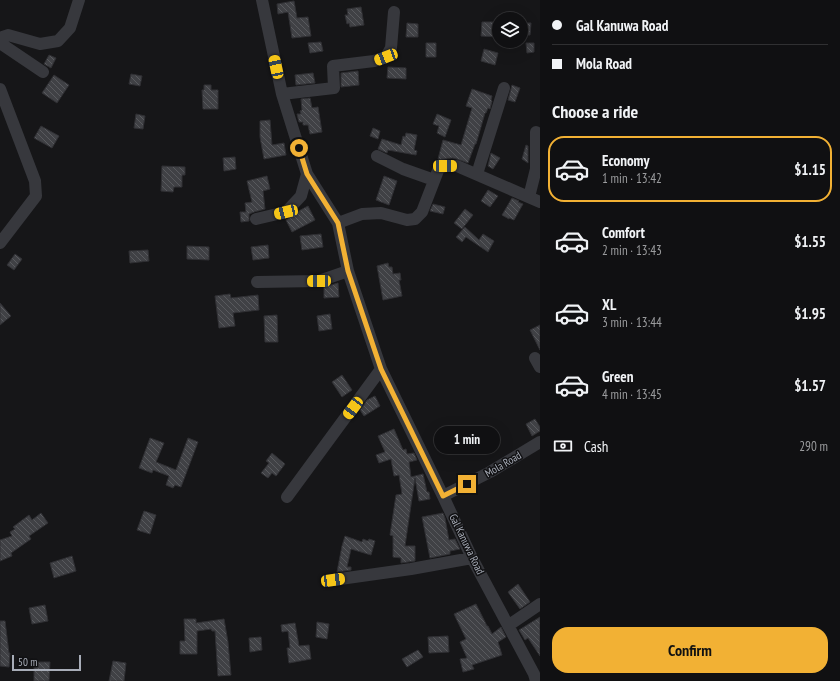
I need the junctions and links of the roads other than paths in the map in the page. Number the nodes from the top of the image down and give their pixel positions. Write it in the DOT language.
graph roads {
  1 [pos="79,0"];
  2 [pos="262,0"];
  3 [pos="394,12"];
  4 [pos="0,38"];
  5 [pos="0,43"];
  6 [pos="43,72"];
  7 [pos="504,88"];
  8 [pos="0,89"];
  9 [pos="282,94"];
  10 [pos="536,132"];
  11 [pos="377,156"];
  12 [pos="307,174"];
  13 [pos="478,174"];
  14 [pos="434,180"];
  15 [pos="534,200"];
  16 [pos="256,219"];
  17 [pos="338,223"];
  18 [pos="0,242"];
  19 [pos="348,271"];
  20 [pos="257,282"];
  21 [pos="381,369"];
  22 [pos="540,442"];
  23 [pos="443,496"];
  24 [pos="287,497"];
  25 [pos="472,558"];
  26 [pos="333,580"];
  27 [pos="540,604"];
  28 [pos="508,625"];
  29 [pos="537,675"];
  1 -- 4 [label="street"];
  2 -- 9 [label="street, Gal Kanuwa Road"];
  3 -- 9 [label="street"];
  5 -- 6 [label="street"];
  7 -- 13 [label="street"];
  8 -- 18 [label="street"];
  9 -- 12 [label="street, Gal Kanuwa Road"];
  10 -- 15 [label="street"];
  11 -- 14 [label="street"];
  12 -- 16 [label="street"];
  12 -- 17 [label="street, Gal Kanuwa Road"];
  13 -- 14 [label="street"];
  13 -- 15 [label="street"];
  14 -- 17 [label="street"];
  17 -- 19 [label="street, Gal Kanuwa Road"];
  19 -- 20 [label="street"];
  19 -- 21 [label="street, Gal Kanuwa Road"];
  21 -- 23 [label="street, Gal Kanuwa Road"];
  21 -- 24 [label="street"];
  22 -- 23 [label="street, Mola Road"];
  23 -- 25 [label="street, Gal Kanuwa Road"];
  25 -- 26 [label="street"];
  25 -- 28 [label="street, Gal Kanuwa Road"];
  27 -- 28 [label="street"];
  28 -- 29 [label="street, Gal Kanuwa Road"];
}
